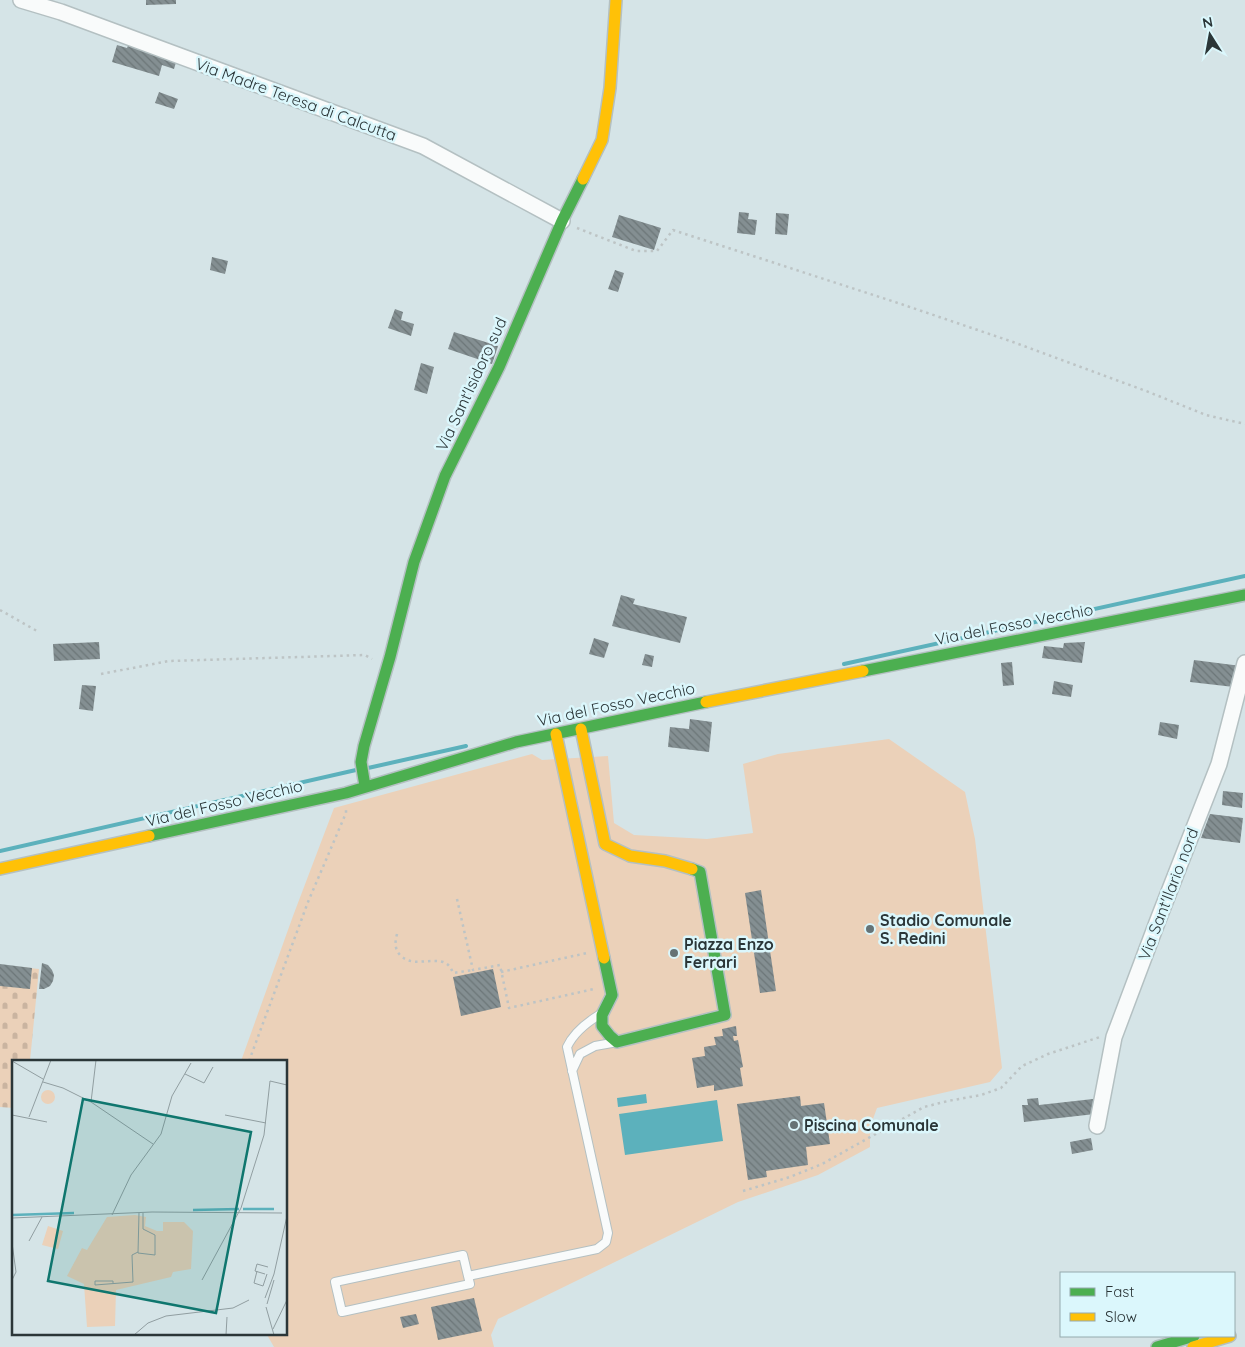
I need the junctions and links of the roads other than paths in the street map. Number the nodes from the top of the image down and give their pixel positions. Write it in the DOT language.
graph roads {
  1 [pos="21,0"];
  2 [pos="616,0"];
  3 [pos="60,6"];
  4 [pos="562,222"];
  5 [pos="1245,595"];
  6 [pos="1245,664"];
  7 [pos="581,729"];
  8 [pos="556,734"];
  9 [pos="364,781"];
  10 [pos="605,844"];
  11 [pos="583,854"];
  12 [pos="0,869"];
  13 [pos="602,1013"];
  14 [pos="617,1042"];
  15 [pos="572,1071"];
  16 [pos="1097,1126"];
  17 [pos="468,1276"];
  18 [pos="1191,1337"];
  19 [pos="1225,1337"];
  20 [pos="1157,1347"];
  21 [pos="1193,1347"];
  1 -- 3 [label="street, Via Madre Teresa di Calcutta"];
  2 -- 4 [label="main road, Via Sant'Isidoro sud"];
  3 -- 4 [label="street, Via Madre Teresa di Calcutta"];
  4 -- 9 [label="main road, Via Sant'Isidoro sud"];
  5 -- 7 [label="main road, Via del Fosso Vecchio"];
  6 -- 16 [label="street, Via Sant'Ilario nord"];
  7 -- 8 [label="main road, Via del Fosso Vecchio"];
  7 -- 10 [label="main road"];
  8 -- 9 [label="main road, Via del Fosso Vecchio"];
  8 -- 11 [label="main road"];
  9 -- 12 [label="main road, Via del Fosso Vecchio"];
  10 -- 11 [label="street"];
  10 -- 14 [label="main road"];
  11 -- 13 [label="main road"];
  13 -- 14 [label="main road"];
  13 -- 15 [label="lane"];
  14 -- 15 [label="lane"];
  15 -- 17 [label="lane"];
  17 -- 17 [label="lane"];
  18 -- 20 [label="main road"];
  19 -- 21 [label="main road"];
}
